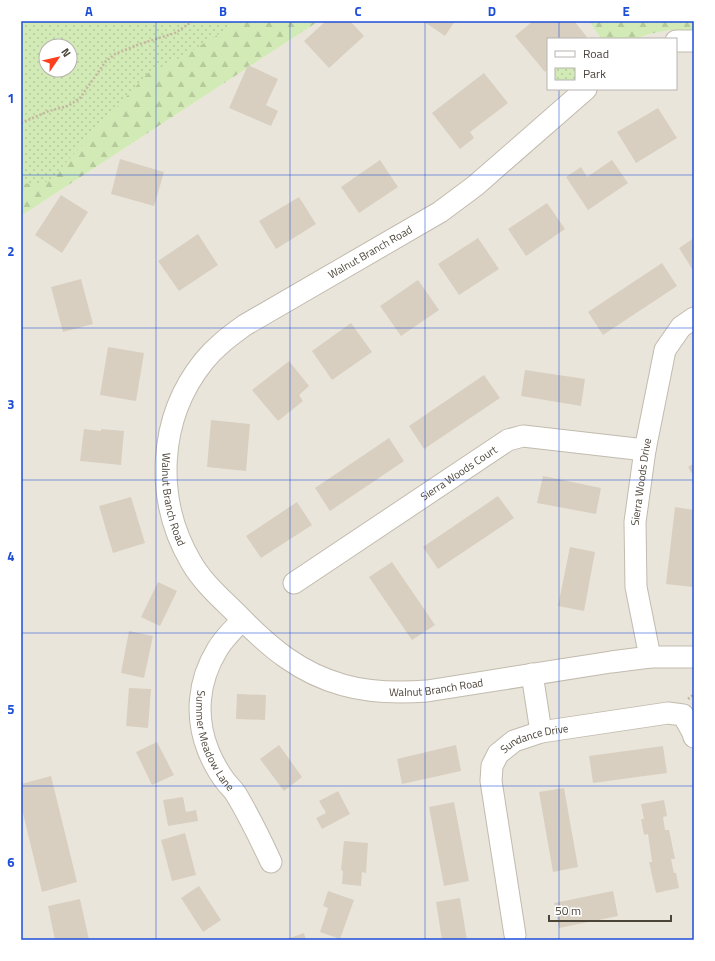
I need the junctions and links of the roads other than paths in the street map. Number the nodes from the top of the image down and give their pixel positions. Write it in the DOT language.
graph roads {
  1 [pos="677,41"];
  2 [pos="694,41"];
  3 [pos="585,90"];
  4 [pos="694,318"];
  5 [pos="645,450"];
  6 [pos="294,583"];
  7 [pos="242,620"];
  8 [pos="650,657"];
  9 [pos="694,657"];
  10 [pos="532,674"];
  11 [pos="541,732"];
  12 [pos="694,734"];
  13 [pos="271,862"];
  14 [pos="515,934"];
  1 -- 2 [label="street"];
  3 -- 7 [label="street, Walnut Branch Road"];
  4 -- 5 [label="street, Sierra Woods Drive"];
  5 -- 6 [label="street, Sierra Woods Court"];
  5 -- 8 [label="street, Sierra Woods Drive"];
  7 -- 10 [label="street, Walnut Branch Road"];
  7 -- 13 [label="street, Summer Meadow Lane"];
  8 -- 9 [label="street, Walnut Branch Road"];
  8 -- 10 [label="street, Walnut Branch Road"];
  10 -- 11 [label="street"];
  11 -- 12 [label="street, Sundance Drive"];
  11 -- 14 [label="street, Sundance Drive"];
}
